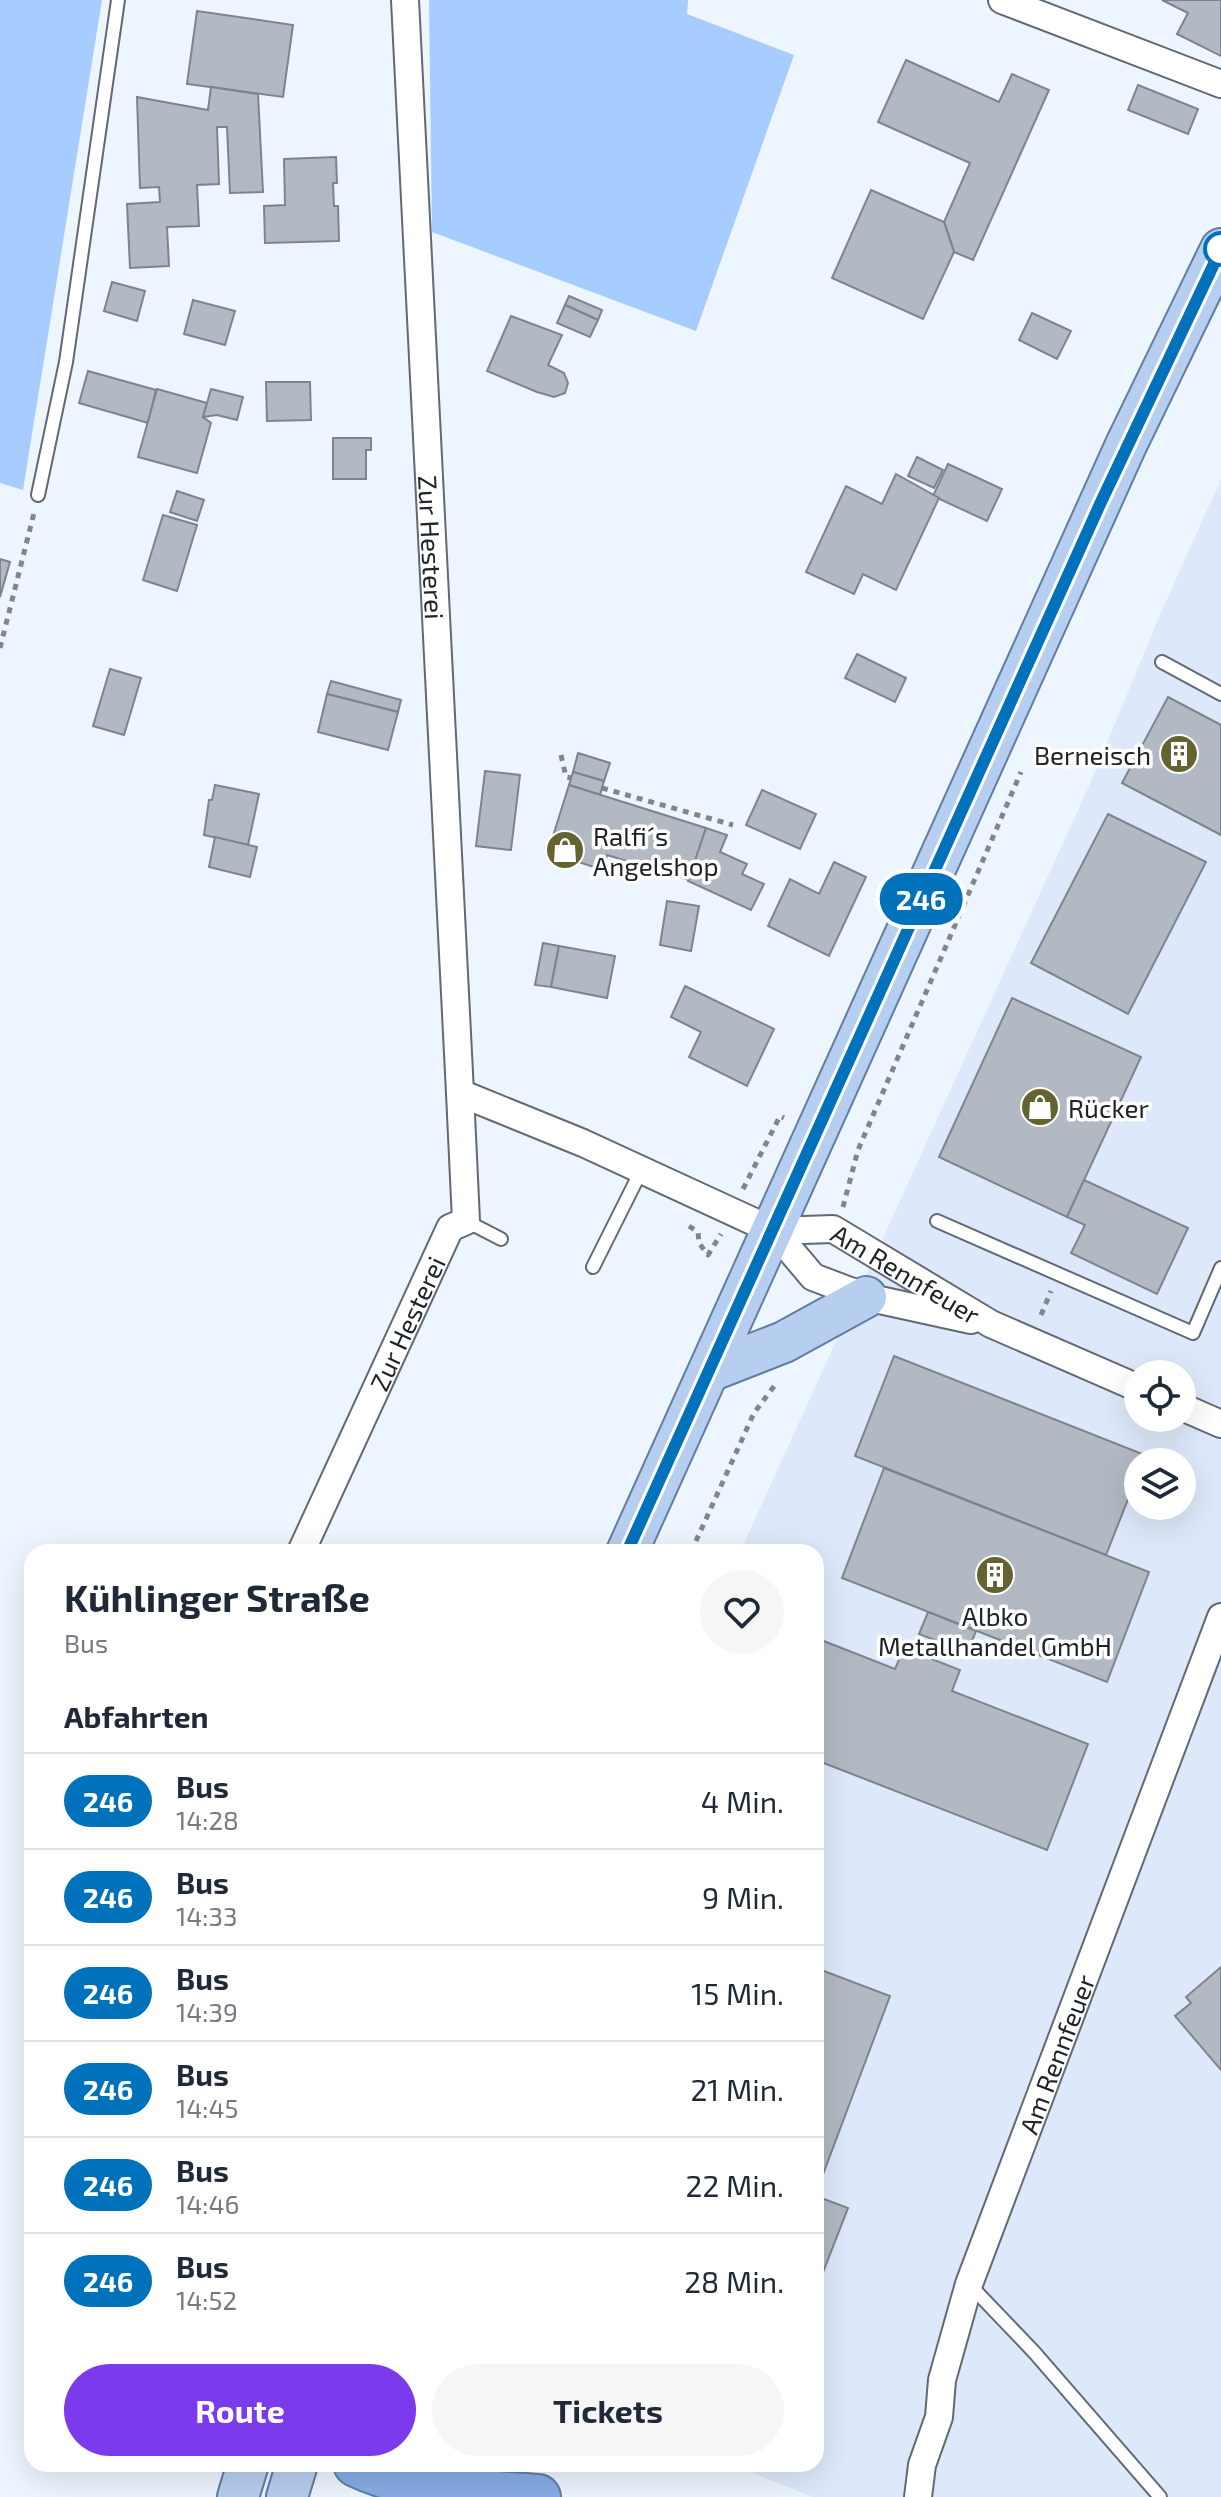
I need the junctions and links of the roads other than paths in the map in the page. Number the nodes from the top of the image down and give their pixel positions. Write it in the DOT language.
graph roads {
  1 [pos="118,0"];
  2 [pos="405,0"];
  3 [pos="1002,0"];
  4 [pos="1221,84"];
  5 [pos="1221,249"];
  6 [pos="38,495"];
  7 [pos="1162,662"];
  8 [pos="1221,694"];
  9 [pos="460,1093"];
  10 [pos="641,1171"];
  11 [pos="466,1221"];
  12 [pos="937,1221"];
  13 [pos="774,1231"];
  14 [pos="501,1239"];
  15 [pos="593,1267"];
  16 [pos="1221,1268"];
  17 [pos="866,1297"];
  18 [pos="991,1324"];
  19 [pos="710,1371"];
  20 [pos="1124,1382"];
  21 [pos="1196,1413"];
  22 [pos="1221,1424"];
  23 [pos="305,1544"];
  24 [pos="631,1544"];
  25 [pos="1221,1617"];
  26 [pos="969,2284"];
  27 [pos="246,2472"];
  28 [pos="295,2472"];
  29 [pos="373,2472"];
  30 [pos="493,2472"];
  31 [pos="423,2493"];
  32 [pos="238,2497"];
  33 [pos="287,2497"];
  34 [pos="538,2497"];
  35 [pos="918,2497"];
  36 [pos="1160,2497"];
  1 -- 6 [label="lane"];
  2 -- 9 [label="street, Zur Hesterei"];
  3 -- 4 [label="street"];
  5 -- 13 [label="main road"];
  7 -- 8 [label="lane"];
  9 -- 10 [label="street"];
  9 -- 11 [label="street, Zur Hesterei"];
  10 -- 13 [label="street"];
  10 -- 15 [label="lane"];
  11 -- 14 [label="lane"];
  11 -- 23 [label="street, Zur Hesterei"];
  12 -- 16 [label="lane"];
  13 -- 17 [label="street, Am Rennfeuer"];
  13 -- 18 [label="street, Am Rennfeuer"];
  13 -- 19 [label="main road"];
  17 -- 18 [label="street, Am Rennfeuer"];
  17 -- 19 [label="main road"];
  18 -- 20 [label="street, Am Rennfeuer"];
  19 -- 24 [label="main road"];
  21 -- 22 [label="street"];
  25 -- 26 [label="street, Am Rennfeuer"];
  26 -- 35 [label="street, Am Rennfeuer"];
  26 -- 36 [label="lane"];
  27 -- 32 [label="main road"];
  28 -- 33 [label="main road"];
  29 -- 31 [label="highway"];
  30 -- 34 [label="highway"];
  31 -- 34 [label="highway"];
}
